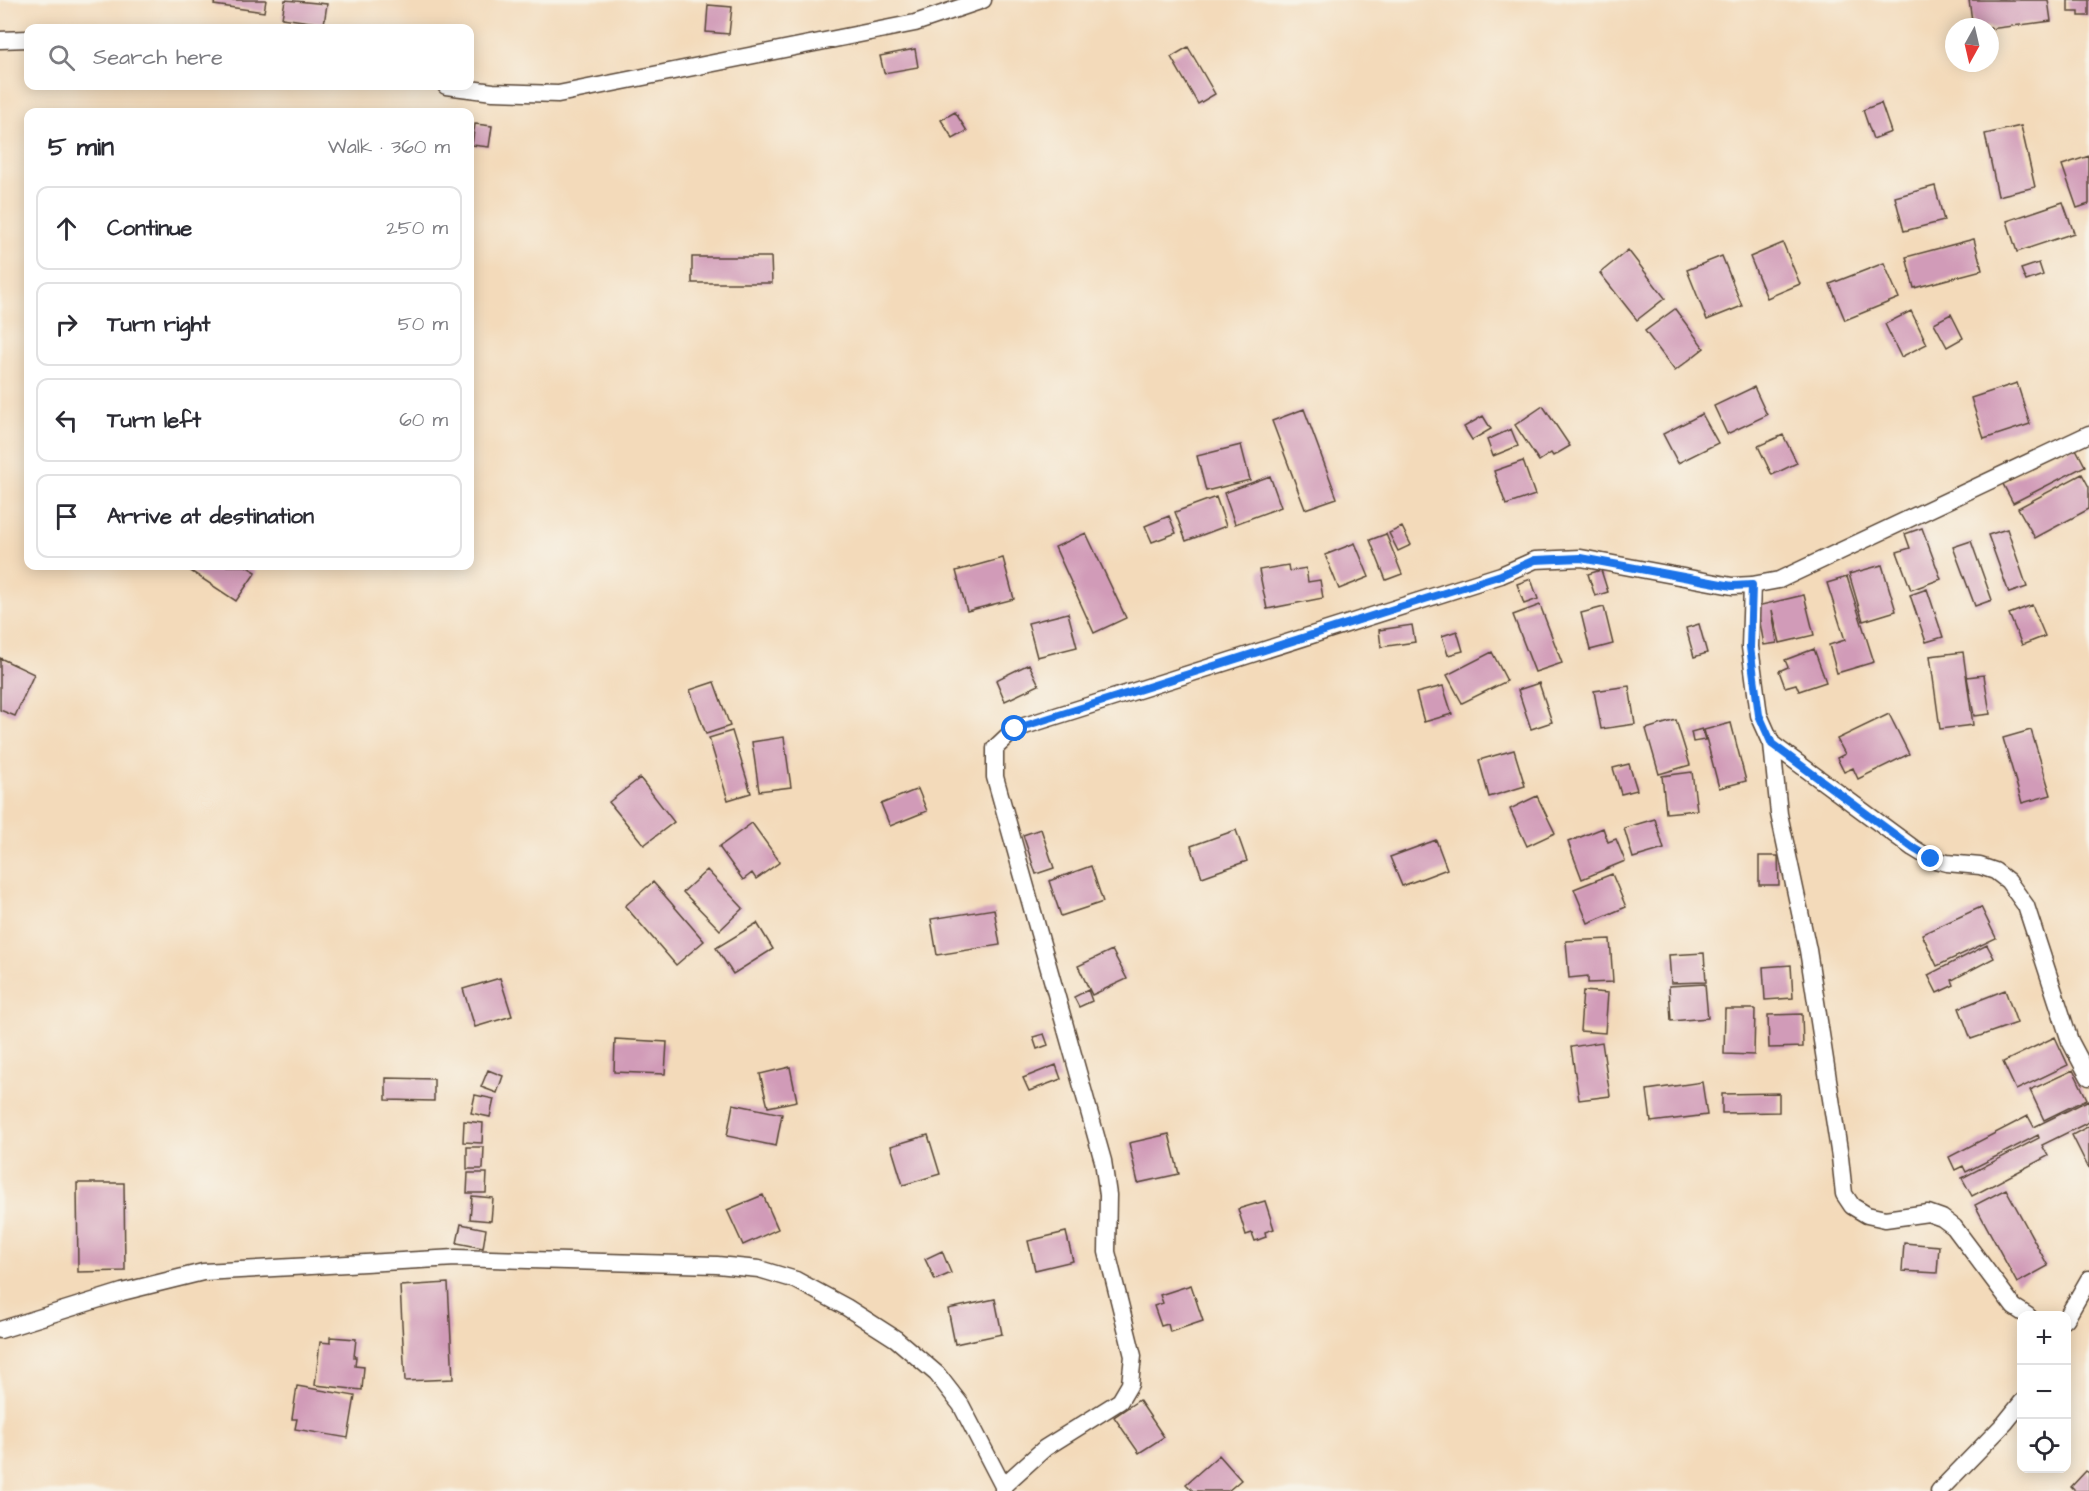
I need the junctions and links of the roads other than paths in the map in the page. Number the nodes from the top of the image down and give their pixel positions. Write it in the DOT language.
graph roads {
  1 [pos="983,0"];
  2 [pos="24,39"];
  3 [pos="0,40"];
  4 [pos="474,90"];
  5 [pos="2089,434"];
  6 [pos="1752,585"];
  7 [pos="1772,744"];
  8 [pos="2089,1077"];
  9 [pos="2089,1279"];
  10 [pos="2020,1311"];
  11 [pos="2071,1312"];
  12 [pos="0,1330"];
  13 [pos="2017,1408"];
  14 [pos="1003,1488"];
  15 [pos="1939,1491"];
  1 -- 4 [label="street"];
  2 -- 3 [label="street"];
  5 -- 6 [label="street"];
  6 -- 7 [label="street"];
  6 -- 14 [label="street"];
  7 -- 8 [label="street"];
  7 -- 10 [label="street"];
  9 -- 11 [label="street"];
  12 -- 14 [label="street"];
  13 -- 15 [label="street"];
}
